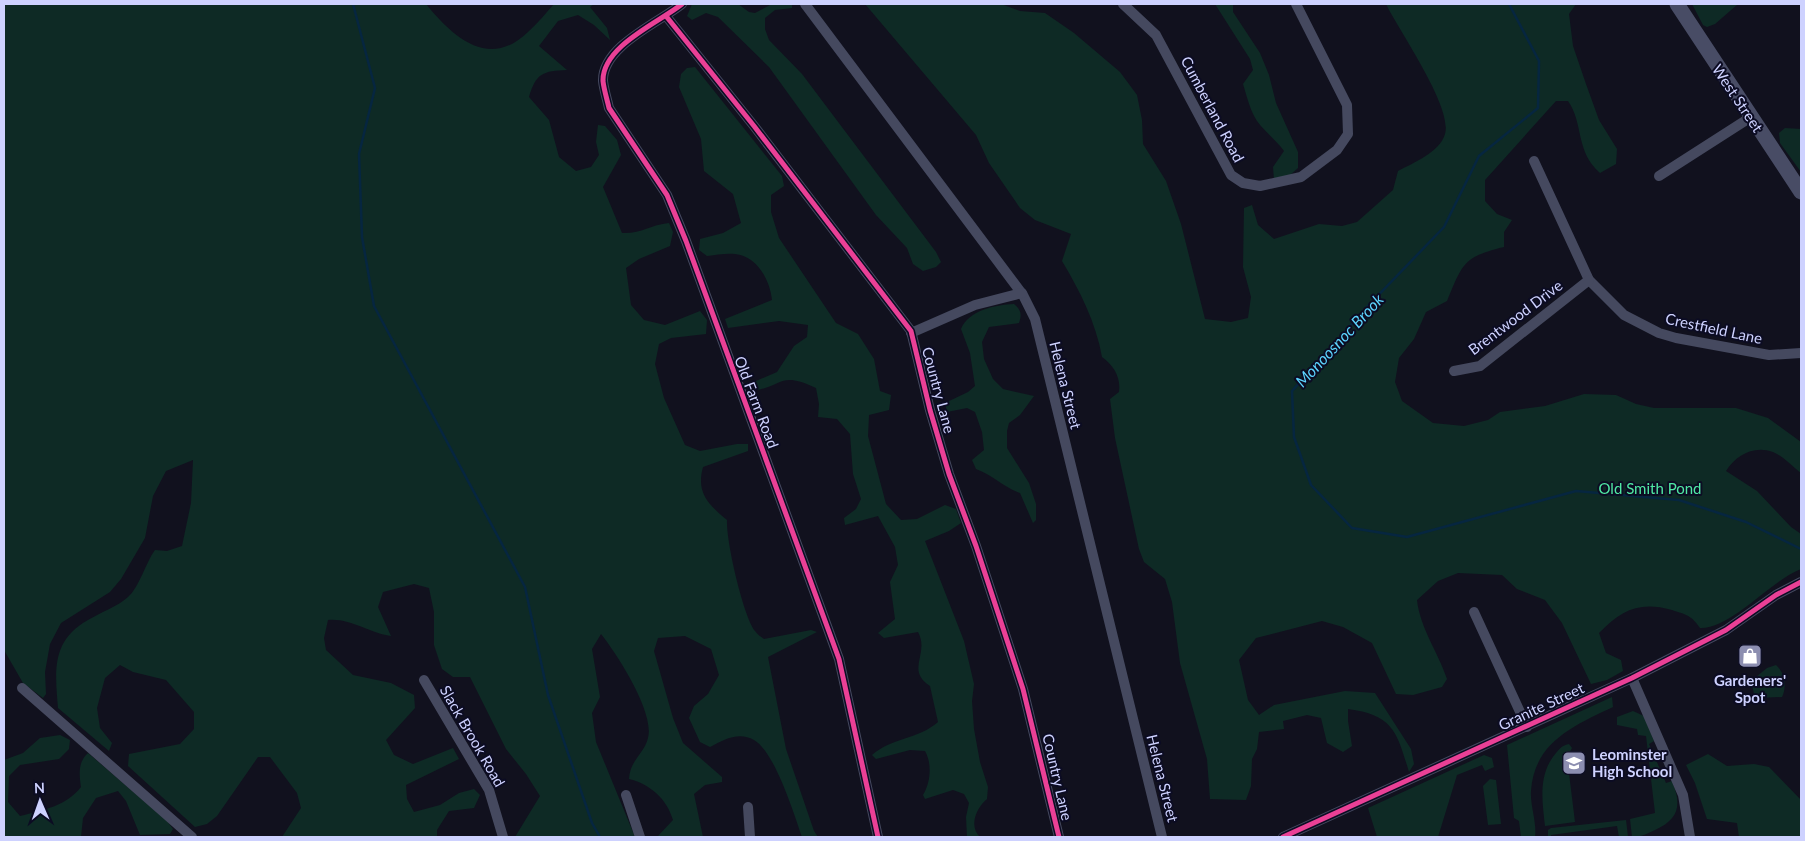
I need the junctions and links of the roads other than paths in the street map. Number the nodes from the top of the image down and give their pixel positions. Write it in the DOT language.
graph roads {
  1 [pos="682,4"];
  2 [pos="805,4"];
  3 [pos="1123,4"];
  4 [pos="1296,4"];
  5 [pos="1677,4"];
  6 [pos="666,16"];
  7 [pos="1751,117"];
  8 [pos="1534,161"];
  9 [pos="1659,176"];
  10 [pos="1801,192"];
  11 [pos="1589,280"];
  12 [pos="1022,293"];
  13 [pos="911,333"];
  14 [pos="1801,353"];
  15 [pos="1454,371"];
  16 [pos="1801,582"];
  17 [pos="1474,612"];
  18 [pos="1632,678"];
  19 [pos="424,680"];
  20 [pos="22,688"];
  21 [pos="1527,727"];
  22 [pos="626,796"];
  23 [pos="748,807"];
  24 [pos="192,837"];
  25 [pos="503,837"];
  26 [pos="640,837"];
  27 [pos="750,837"];
  28 [pos="878,837"];
  29 [pos="1059,837"];
  30 [pos="1162,837"];
  31 [pos="1283,837"];
  32 [pos="1690,837"];
  1 -- 6 [label="street"];
  2 -- 12 [label="street, Helena Street"];
  3 -- 4 [label="street, Cumberland Road"];
  5 -- 7 [label="main road, West Street"];
  6 -- 13 [label="street, Country Lane"];
  6 -- 28 [label="street, Old Farm Road"];
  7 -- 9 [label="street"];
  7 -- 10 [label="main road, West Street"];
  8 -- 11 [label="street, Crestfield Lane"];
  11 -- 14 [label="street, Crestfield Lane"];
  11 -- 15 [label="street, Brentwood Drive"];
  12 -- 13 [label="street"];
  12 -- 30 [label="street, Helena Street"];
  13 -- 29 [label="street, Country Lane"];
  16 -- 18 [label="street, Granite Street"];
  17 -- 21 [label="street"];
  18 -- 21 [label="street, Granite Street"];
  18 -- 32 [label="street"];
  19 -- 25 [label="street, Slack Brook Road"];
  20 -- 24 [label="street"];
  21 -- 31 [label="street, Granite Street"];
  22 -- 26 [label="street"];
  23 -- 27 [label="street"];
}
